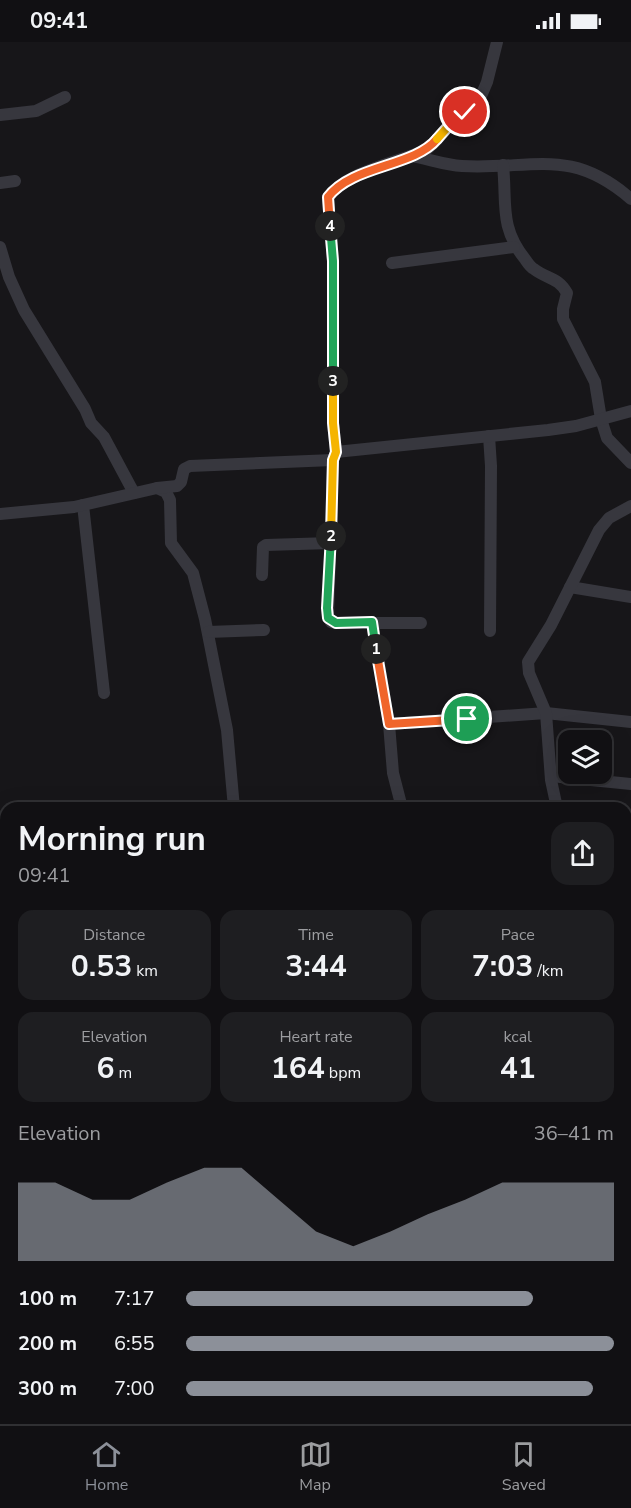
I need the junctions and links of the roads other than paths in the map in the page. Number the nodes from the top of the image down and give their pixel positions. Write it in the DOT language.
graph roads {
  1 [pos="496,42"];
  2 [pos="65,97"];
  3 [pos="0,115"];
  4 [pos="411,156"];
  5 [pos="503,165"];
  6 [pos="15,181"];
  7 [pos="0,183"];
  8 [pos="631,200"];
  9 [pos="0,247"];
  10 [pos="514,247"];
  11 [pos="392,263"];
  12 [pos="631,411"];
  13 [pos="601,419"];
  14 [pos="489,436"];
  15 [pos="334,456"];
  16 [pos="631,463"];
  17 [pos="157,488"];
  18 [pos="134,493"];
  19 [pos="83,505"];
  20 [pos="631,506"];
  21 [pos="0,514"];
  22 [pos="331,543"];
  23 [pos="262,575"];
  24 [pos="570,587"];
  25 [pos="631,597"];
  26 [pos="372,622"];
  27 [pos="421,623"];
  28 [pos="264,630"];
  29 [pos="490,631"];
  30 [pos="208,632"];
  31 [pos="104,693"];
  32 [pos="546,713"];
  33 [pos="631,722"];
  34 [pos="389,724"];
  35 [pos="551,776"];
  36 [pos="631,784"];
  37 [pos="233,802"];
  38 [pos="400,802"];
  39 [pos="556,802"];
  1 -- 4 [label="street"];
  2 -- 3 [label="street"];
  4 -- 5 [label="street"];
  4 -- 15 [label="street"];
  5 -- 8 [label="street"];
  5 -- 10 [label="street"];
  6 -- 7 [label="street"];
  9 -- 18 [label="street"];
  10 -- 11 [label="street"];
  10 -- 13 [label="street"];
  12 -- 13 [label="street"];
  13 -- 14 [label="street"];
  13 -- 16 [label="street"];
  14 -- 15 [label="street"];
  14 -- 29 [label="street"];
  15 -- 17 [label="street"];
  15 -- 22 [label="street"];
  17 -- 18 [label="street"];
  17 -- 30 [label="street"];
  18 -- 19 [label="street"];
  19 -- 21 [label="street"];
  19 -- 31 [label="street"];
  20 -- 24 [label="street"];
  22 -- 23 [label="street"];
  22 -- 26 [label="street"];
  24 -- 25 [label="street"];
  24 -- 32 [label="street"];
  26 -- 27 [label="street"];
  26 -- 34 [label="street"];
  28 -- 30 [label="street"];
  30 -- 37 [label="street"];
  32 -- 33 [label="street"];
  32 -- 34 [label="street"];
  32 -- 35 [label="street"];
  34 -- 38 [label="street"];
  35 -- 36 [label="street"];
  35 -- 39 [label="street"];
}
